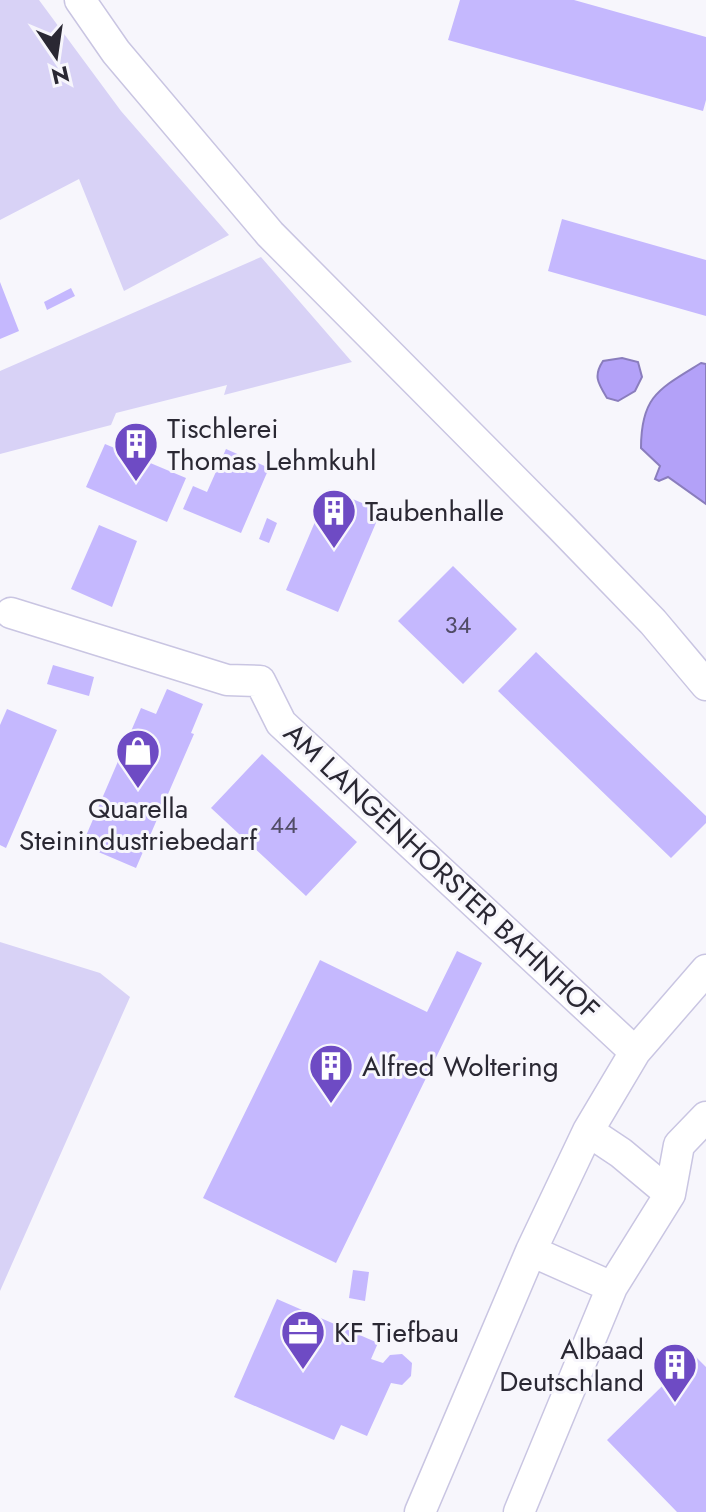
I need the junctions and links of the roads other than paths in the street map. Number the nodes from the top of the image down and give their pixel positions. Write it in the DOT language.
graph roads {
  1 [pos="80,0"];
  2 [pos="11,613"];
  3 [pos="653,622"];
  4 [pos="706,664"];
  5 [pos="706,685"];
  6 [pos="706,970"];
  7 [pos="635,1052"];
  8 [pos="706,1117"];
  9 [pos="588,1131"];
  10 [pos="670,1194"];
  11 [pos="531,1251"];
  12 [pos="612,1287"];
  13 [pos="420,1512"];
  14 [pos="519,1512"];
  1 -- 3 [label="street"];
  2 -- 7 [label="street, AM LANGENHORSTER BAHNHOF"];
  3 -- 4 [label="street"];
  3 -- 5 [label="street"];
  6 -- 7 [label="street"];
  7 -- 9 [label="street"];
  8 -- 10 [label="street"];
  9 -- 10 [label="street"];
  9 -- 11 [label="street"];
  10 -- 12 [label="street"];
  11 -- 12 [label="street"];
  11 -- 13 [label="street"];
  12 -- 14 [label="street"];
}
